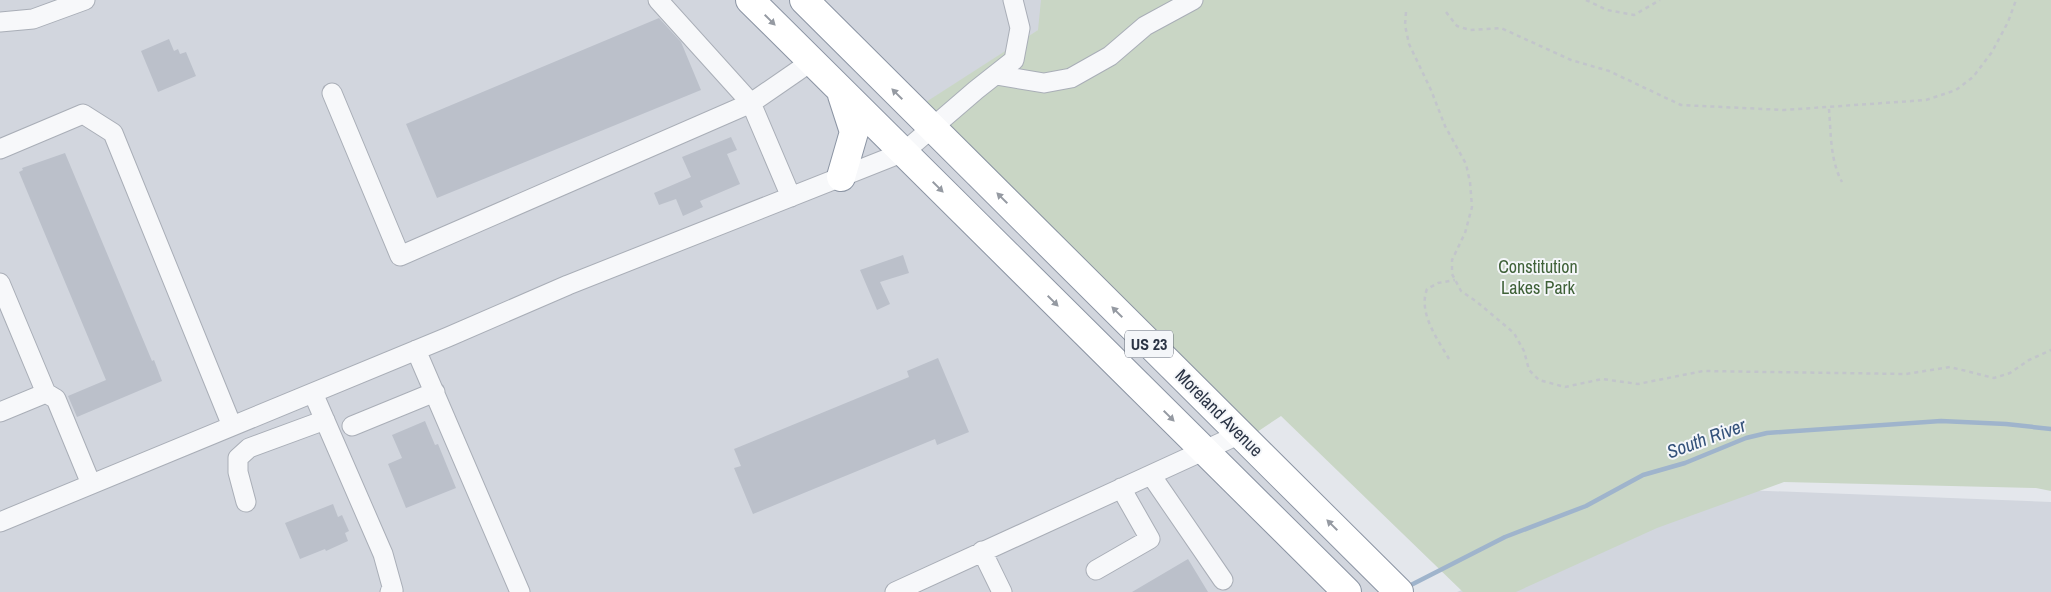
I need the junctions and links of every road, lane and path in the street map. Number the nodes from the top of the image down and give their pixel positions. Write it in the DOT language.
graph roads {
  1 [pos="85,0"];
  2 [pos="658,0"];
  3 [pos="750,0"];
  4 [pos="804,0"];
  5 [pos="1013,0"];
  6 [pos="1193,0"];
  7 [pos="1586,0"];
  8 [pos="1660,0"];
  9 [pos="2016,0"];
  10 [pos="1406,12"];
  11 [pos="1446,12"];
  12 [pos="0,22"];
  13 [pos="812,61"];
  14 [pos="996,75"];
  15 [pos="840,89"];
  16 [pos="332,93"];
  17 [pos="751,102"];
  18 [pos="1829,109"];
  19 [pos="932,128"];
  20 [pos="0,149"];
  21 [pos="904,152"];
  22 [pos="841,177"];
  23 [pos="1842,182"];
  24 [pos="792,197"];
  25 [pos="1455,280"];
  26 [pos="0,283"];
  27 [pos="416,350"];
  28 [pos="2051,350"];
  29 [pos="1449,359"];
  30 [pos="435,392"];
  31 [pos="46,393"];
  32 [pos="313,393"];
  33 [pos="0,412"];
  34 [pos="325,420"];
  35 [pos="232,426"];
  36 [pos="352,426"];
  37 [pos="1240,434"];
  38 [pos="1204,451"];
  39 [pos="1151,475"];
  40 [pos="92,484"];
  41 [pos="1121,488"];
  42 [pos="246,502"];
  43 [pos="0,522"];
  44 [pos="982,551"];
  45 [pos="1096,570"];
  46 [pos="1223,580"];
  47 [pos="1340,586"];
  48 [pos="390,592"];
  49 [pos="520,592"];
  50 [pos="895,592"];
  51 [pos="1002,592"];
  52 [pos="1399,592"];
  1 -- 12 [label="street"];
  2 -- 17 [label="street"];
  3 -- 13 [label="highway, US 23, one-way"];
  19 -- 4 [label="highway, US 23, one-way"];
  5 -- 14 [label="street"];
  6 -- 14 [label="street"];
  7 -- 8 [label="path"];
  9 -- 18 [label="path"];
  10 -- 25 [label="path"];
  11 -- 18 [label="path"];
  13 -- 15 [label="highway, US 23"];
  13 -- 17 [label="street"];
  14 -- 19 [label="street"];
  15 -- 21 [label="highway, US 23"];
  15 -- 22 [label="highway"];
  16 -- 17 [label="street"];
  17 -- 24 [label="street"];
  18 -- 23 [label="path"];
  19 -- 21 [label="street"];
  37 -- 19 [label="highway, Moreland Avenue / US 23, one-way"];
  20 -- 35 [label="street"];
  21 -- 22 [label="street"];
  21 -- 38 [label="highway, US 23, one-way"];
  22 -- 24 [label="street"];
  24 -- 27 [label="street"];
  25 -- 28 [label="path"];
  25 -- 29 [label="path"];
  26 -- 31 [label="street"];
  27 -- 30 [label="street"];
  27 -- 32 [label="street"];
  30 -- 36 [label="street"];
  30 -- 49 [label="street"];
  31 -- 33 [label="street"];
  31 -- 40 [label="street"];
  32 -- 34 [label="street"];
  32 -- 35 [label="street"];
  34 -- 42 [label="street"];
  34 -- 48 [label="street"];
  35 -- 40 [label="street"];
  37 -- 38 [label="street"];
  52 -- 37 [label="highway, Moreland Avenue / US 23, one-way"];
  38 -- 39 [label="street"];
  38 -- 47 [label="highway, US 23"];
  39 -- 41 [label="street"];
  39 -- 46 [label="street"];
  40 -- 43 [label="street"];
  41 -- 44 [label="street"];
  41 -- 45 [label="street"];
  44 -- 50 [label="street"];
  44 -- 51 [label="street"];
}
